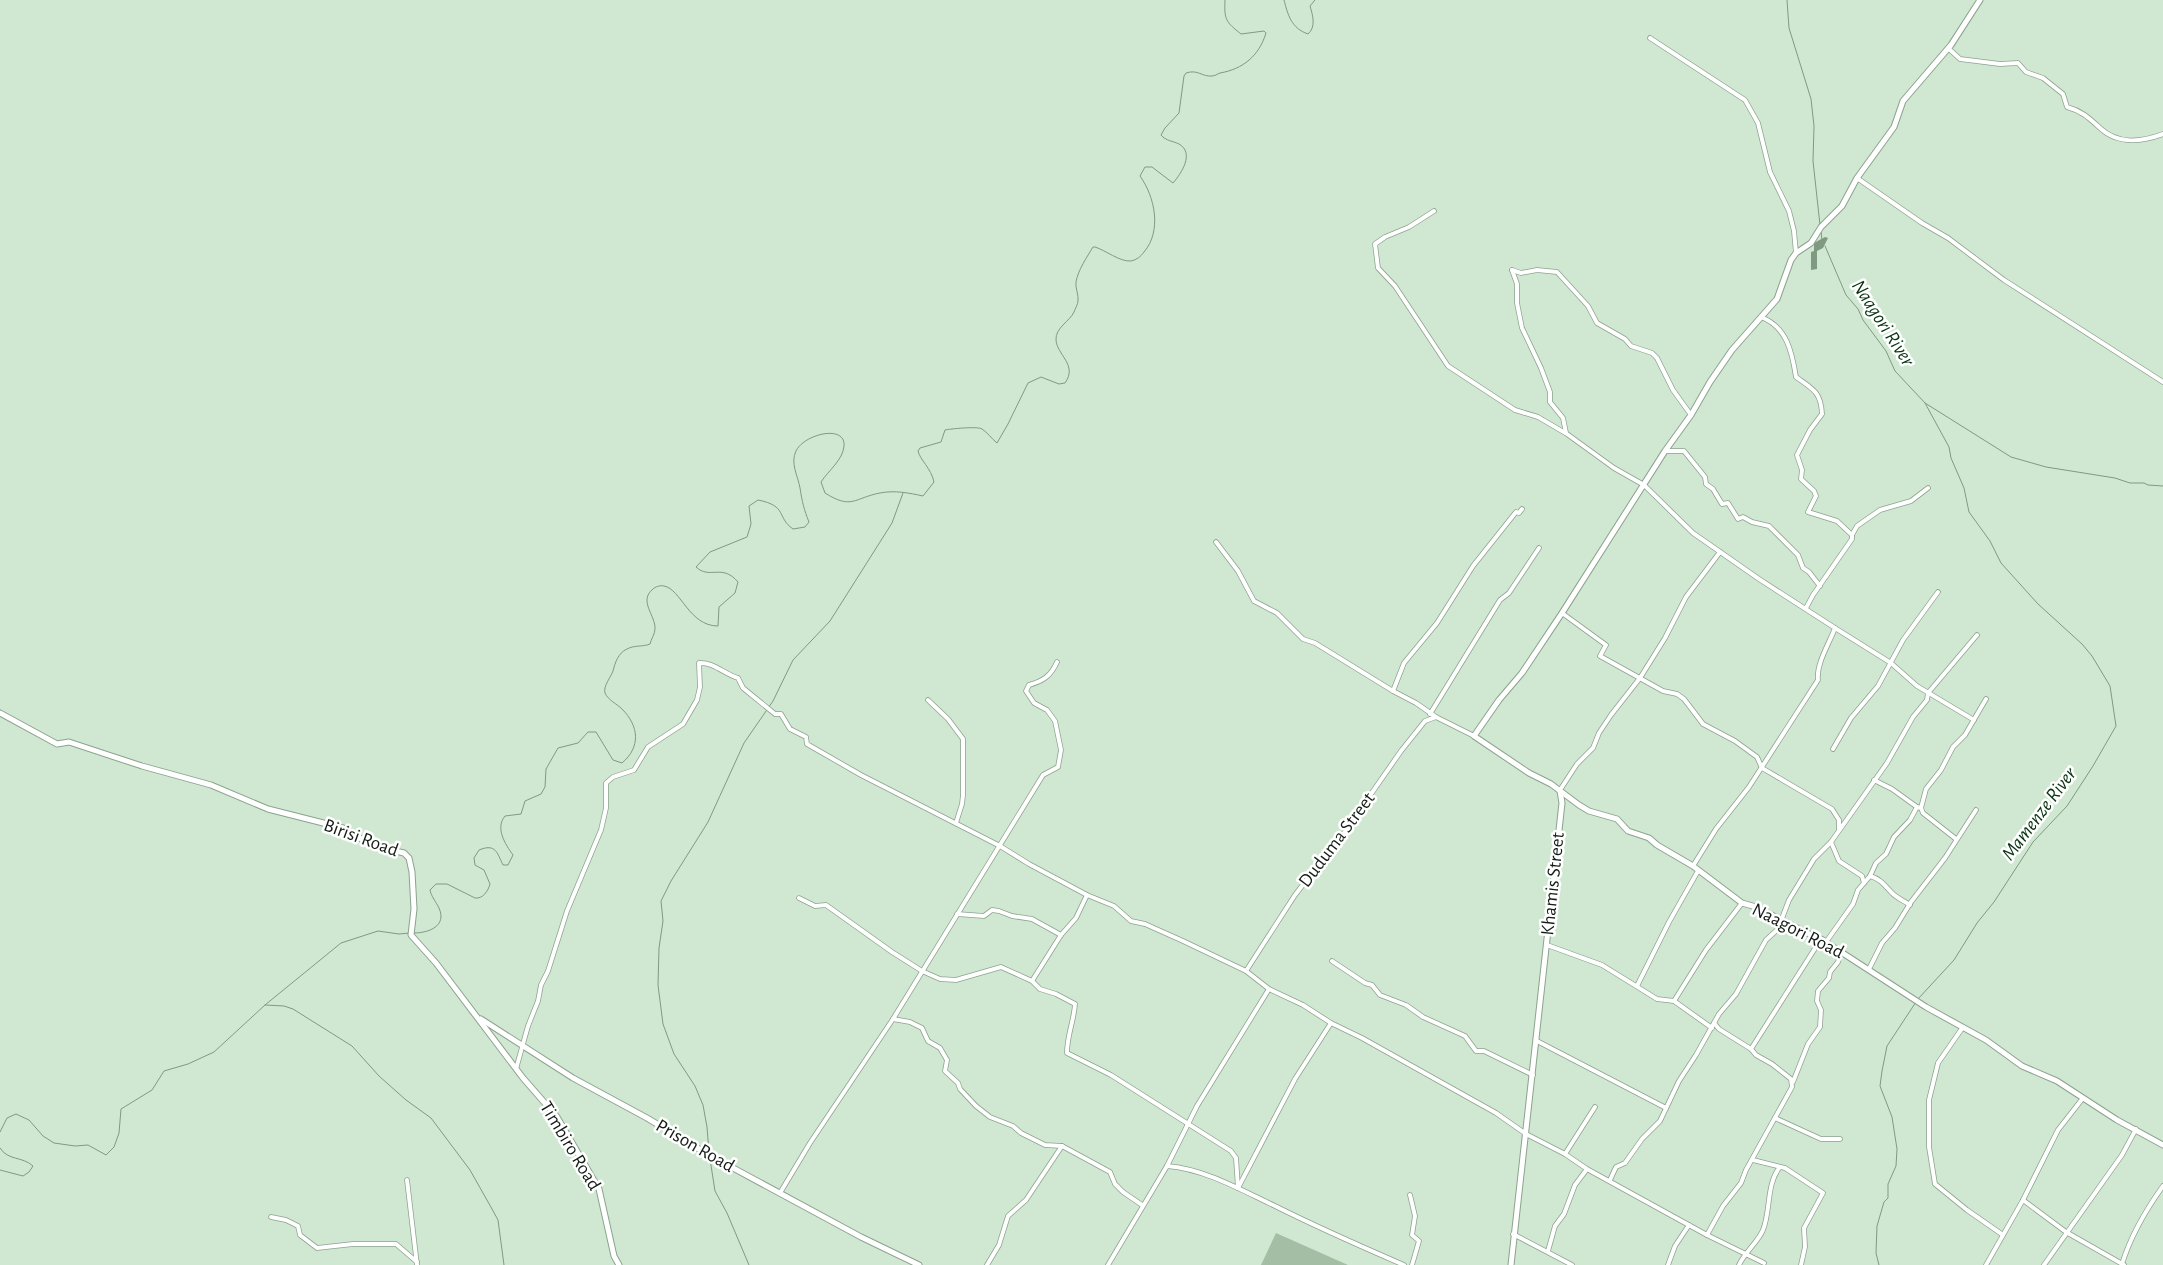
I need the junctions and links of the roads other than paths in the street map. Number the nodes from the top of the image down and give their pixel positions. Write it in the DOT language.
graph roads {
  1 [pos="1980,0"];
  2 [pos="1650,38"];
  3 [pos="1948,48"];
  4 [pos="2163,134"];
  5 [pos="1857,178"];
  6 [pos="1434,211"];
  7 [pos="1796,253"];
  8 [pos="1761,317"];
  9 [pos="2163,382"];
  10 [pos="1691,415"];
  11 [pos="1566,434"];
  12 [pos="1665,451"];
  13 [pos="1644,485"];
  14 [pos="1928,488"];
  15 [pos="1522,509"];
  16 [pos="1852,535"];
  17 [pos="1216,542"];
  18 [pos="1539,548"];
  19 [pos="1720,552"];
  20 [pos="1820,586"];
  21 [pos="1938,592"];
  22 [pos="1806,608"];
  23 [pos="1562,613"];
  24 [pos="1835,628"];
  25 [pos="1977,635"];
  26 [pos="1057,662"];
  27 [pos="1890,664"];
  28 [pos="1640,678"];
  29 [pos="1393,691"];
  30 [pos="1928,693"];
  31 [pos="1986,699"];
  32 [pos="928,700"];
  33 [pos="1425,710"];
  34 [pos="0,713"];
  35 [pos="1430,714"];
  36 [pos="1436,717"];
  37 [pos="1974,720"];
  38 [pos="1425,722"];
  39 [pos="1474,736"];
  40 [pos="1833,749"];
  41 [pos="1762,768"];
  42 [pos="1874,780"];
  43 [pos="1560,790"];
  44 [pos="1919,807"];
  45 [pos="1976,810"];
  46 [pos="956,823"];
  47 [pos="1840,829"];
  48 [pos="1956,839"];
  49 [pos="1831,842"];
  50 [pos="1000,846"];
  51 [pos="1693,866"];
  52 [pos="1698,871"];
  53 [pos="1870,876"];
  54 [pos="1864,883"];
  55 [pos="1087,895"];
  56 [pos="798,898"];
  57 [pos="1742,902"];
  58 [pos="1910,905"];
  59 [pos="958,914"];
  60 [pos="1780,920"];
  61 [pos="1062,935"];
  62 [pos="1824,940"];
  63 [pos="1547,945"];
  64 [pos="1841,951"];
  65 [pos="1332,961"];
  66 [pos="1869,969"];
  67 [pos="922,971"];
  68 [pos="1246,971"];
  69 [pos="1032,981"];
  70 [pos="1637,986"];
  71 [pos="1269,989"];
  72 [pos="1674,1001"];
  73 [pos="477,1017"];
  74 [pos="893,1019"];
  75 [pos="1331,1023"];
  76 [pos="1714,1023"];
  77 [pos="1963,1027"];
  78 [pos="1712,1028"];
  79 [pos="1537,1041"];
  80 [pos="522,1046"];
  81 [pos="1751,1049"];
  82 [pos="516,1069"];
  83 [pos="1533,1075"];
  84 [pos="1793,1082"];
  85 [pos="2082,1098"];
  86 [pos="1595,1107"];
  87 [pos="1666,1108"];
  88 [pos="1775,1118"];
  89 [pos="1187,1124"];
  90 [pos="2136,1129"];
  91 [pos="1526,1134"];
  92 [pos="1840,1139"];
  93 [pos="2163,1145"];
  94 [pos="1062,1146"];
  95 [pos="1565,1154"];
  96 [pos="1753,1160"];
  97 [pos="1167,1166"];
  98 [pos="1780,1167"];
  99 [pos="1587,1169"];
  100 [pos="407,1180"];
  101 [pos="1610,1180"];
  102 [pos="2163,1186"];
  103 [pos="1238,1188"];
  104 [pos="780,1193"];
  105 [pos="1410,1195"];
  106 [pos="2023,1200"];
  107 [pos="1142,1205"];
  108 [pos="271,1217"];
  109 [pos="1689,1225"];
  110 [pos="2066,1232"];
  111 [pos="1513,1234"];
  112 [pos="1707,1235"];
  113 [pos="2003,1235"];
  114 [pos="1548,1251"];
  115 [pos="1745,1254"];
  116 [pos="1764,1263"];
  117 [pos="417,1264"];
  118 [pos="2123,1264"];
  119 [pos="619,1265"];
  120 [pos="918,1265"];
  121 [pos="987,1265"];
  122 [pos="1108,1265"];
  123 [pos="1404,1265"];
  124 [pos="1412,1265"];
  125 [pos="1511,1265"];
  126 [pos="1572,1265"];
  127 [pos="1668,1265"];
  128 [pos="1739,1265"];
  129 [pos="1801,1265"];
  130 [pos="1986,1265"];
  131 [pos="2044,1265"];
  1 -- 3 [label="street"];
  2 -- 7 [label="street"];
  3 -- 4 [label="street"];
  3 -- 5 [label="street"];
  5 -- 7 [label="street"];
  5 -- 9 [label="street"];
  6 -- 11 [label="street"];
  7 -- 8 [label="street"];
  8 -- 10 [label="street"];
  8 -- 16 [label="street"];
  10 -- 11 [label="street"];
  10 -- 12 [label="street"];
  11 -- 13 [label="street"];
  12 -- 13 [label="street"];
  12 -- 20 [label="street"];
  13 -- 19 [label="street"];
  13 -- 23 [label="street"];
  14 -- 16 [label="street"];
  15 -- 29 [label="street"];
  16 -- 20 [label="street"];
  17 -- 29 [label="street, Naagori Road"];
  18 -- 35 [label="street"];
  19 -- 22 [label="street"];
  19 -- 28 [label="street"];
  20 -- 22 [label="street"];
  21 -- 27 [label="street"];
  22 -- 24 [label="street"];
  23 -- 28 [label="street"];
  23 -- 39 [label="street"];
  24 -- 27 [label="street"];
  24 -- 41 [label="street"];
  25 -- 30 [label="street"];
  26 -- 50 [label="street"];
  27 -- 30 [label="street"];
  27 -- 40 [label="street"];
  28 -- 41 [label="street"];
  28 -- 43 [label="street"];
  29 -- 33 [label="street, Naagori Road"];
  30 -- 37 [label="street"];
  30 -- 42 [label="street"];
  31 -- 37 [label="street"];
  32 -- 46 [label="street"];
  33 -- 35 [label="street, Naagori Road"];
  33 -- 38 [label="street"];
  34 -- 73 [label="street, Birisi Road"];
  35 -- 36 [label="street, Naagori Road"];
  36 -- 38 [label="street, Duduma Street"];
  36 -- 39 [label="street, Naagori Road"];
  37 -- 44 [label="street"];
  38 -- 68 [label="street, Duduma Street"];
  39 -- 43 [label="street, Naagori Road"];
  41 -- 47 [label="street"];
  41 -- 51 [label="street"];
  42 -- 44 [label="street"];
  42 -- 47 [label="street"];
  43 -- 51 [label="street, Naagori Road"];
  43 -- 63 [label="street, Khamis Street"];
  44 -- 48 [label="street"];
  44 -- 53 [label="street"];
  45 -- 48 [label="street"];
  46 -- 50 [label="street"];
  46 -- 80 [label="street"];
  47 -- 49 [label="street"];
  48 -- 58 [label="street"];
  49 -- 54 [label="street"];
  49 -- 60 [label="street"];
  50 -- 55 [label="street"];
  50 -- 59 [label="street"];
  51 -- 52 [label="street, Naagori Road"];
  52 -- 57 [label="street, Naagori Road"];
  52 -- 70 [label="street"];
  53 -- 54 [label="street"];
  53 -- 58 [label="street"];
  54 -- 62 [label="street"];
  55 -- 61 [label="street"];
  55 -- 68 [label="street"];
  56 -- 67 [label="street"];
  57 -- 60 [label="street, Naagori Road"];
  57 -- 72 [label="street"];
  58 -- 66 [label="street"];
  59 -- 61 [label="street"];
  59 -- 67 [label="street"];
  60 -- 62 [label="street, Naagori Road"];
  60 -- 76 [label="street"];
  61 -- 69 [label="street"];
  62 -- 64 [label="street, Naagori Road"];
  62 -- 81 [label="street"];
  63 -- 70 [label="street"];
  63 -- 79 [label="street, Khamis Street"];
  64 -- 66 [label="street, Naagori Road"];
  64 -- 84 [label="street"];
  65 -- 83 [label="street"];
  66 -- 77 [label="street, Naagori Road"];
  67 -- 69 [label="street"];
  67 -- 74 [label="street"];
  68 -- 71 [label="street"];
  69 -- 89 [label="street"];
  70 -- 72 [label="street"];
  71 -- 75 [label="street"];
  71 -- 89 [label="street"];
  72 -- 78 [label="street"];
  73 -- 80 [label="street, Prison Road"];
  73 -- 82 [label="street, Timbiro Road"];
  74 -- 94 [label="street"];
  74 -- 104 [label="street"];
  75 -- 91 [label="street"];
  75 -- 103 [label="street"];
  76 -- 78 [label="street"];
  76 -- 81 [label="street"];
  77 -- 85 [label="street, Naagori Road"];
  77 -- 113 [label="street"];
  78 -- 87 [label="street"];
  79 -- 83 [label="street, Khamis Street"];
  79 -- 87 [label="street"];
  80 -- 82 [label="street"];
  80 -- 104 [label="street, Prison Road"];
  81 -- 84 [label="street"];
  82 -- 119 [label="street, Timbiro Road"];
  83 -- 91 [label="street, Khamis Street"];
  84 -- 88 [label="street"];
  85 -- 90 [label="street, Naagori Road"];
  85 -- 106 [label="street"];
  86 -- 95 [label="street"];
  87 -- 101 [label="street"];
  88 -- 92 [label="street"];
  88 -- 96 [label="street"];
  89 -- 97 [label="street"];
  89 -- 103 [label="street"];
  90 -- 93 [label="street, Naagori Road"];
  90 -- 110 [label="street"];
  91 -- 95 [label="street"];
  91 -- 111 [label="street, Khamis Street"];
  94 -- 107 [label="street"];
  94 -- 121 [label="street"];
  95 -- 99 [label="street"];
  96 -- 98 [label="street"];
  96 -- 112 [label="street"];
  97 -- 103 [label="street"];
  97 -- 107 [label="street"];
  98 -- 115 [label="street"];
  98 -- 129 [label="street"];
  99 -- 101 [label="street"];
  99 -- 114 [label="street"];
  100 -- 117 [label="street"];
  101 -- 109 [label="street"];
  102 -- 118 [label="street"];
  103 -- 123 [label="street"];
  104 -- 120 [label="street, Prison Road"];
  105 -- 124 [label="street"];
  106 -- 110 [label="street"];
  106 -- 113 [label="street"];
  107 -- 122 [label="street"];
  108 -- 117 [label="street"];
  109 -- 112 [label="street"];
  109 -- 127 [label="street"];
  110 -- 118 [label="street"];
  110 -- 131 [label="street"];
  111 -- 114 [label="street"];
  111 -- 125 [label="street, Khamis Street"];
  112 -- 115 [label="street"];
  113 -- 130 [label="street"];
  114 -- 126 [label="street"];
  115 -- 116 [label="street"];
  115 -- 128 [label="street"];
}
